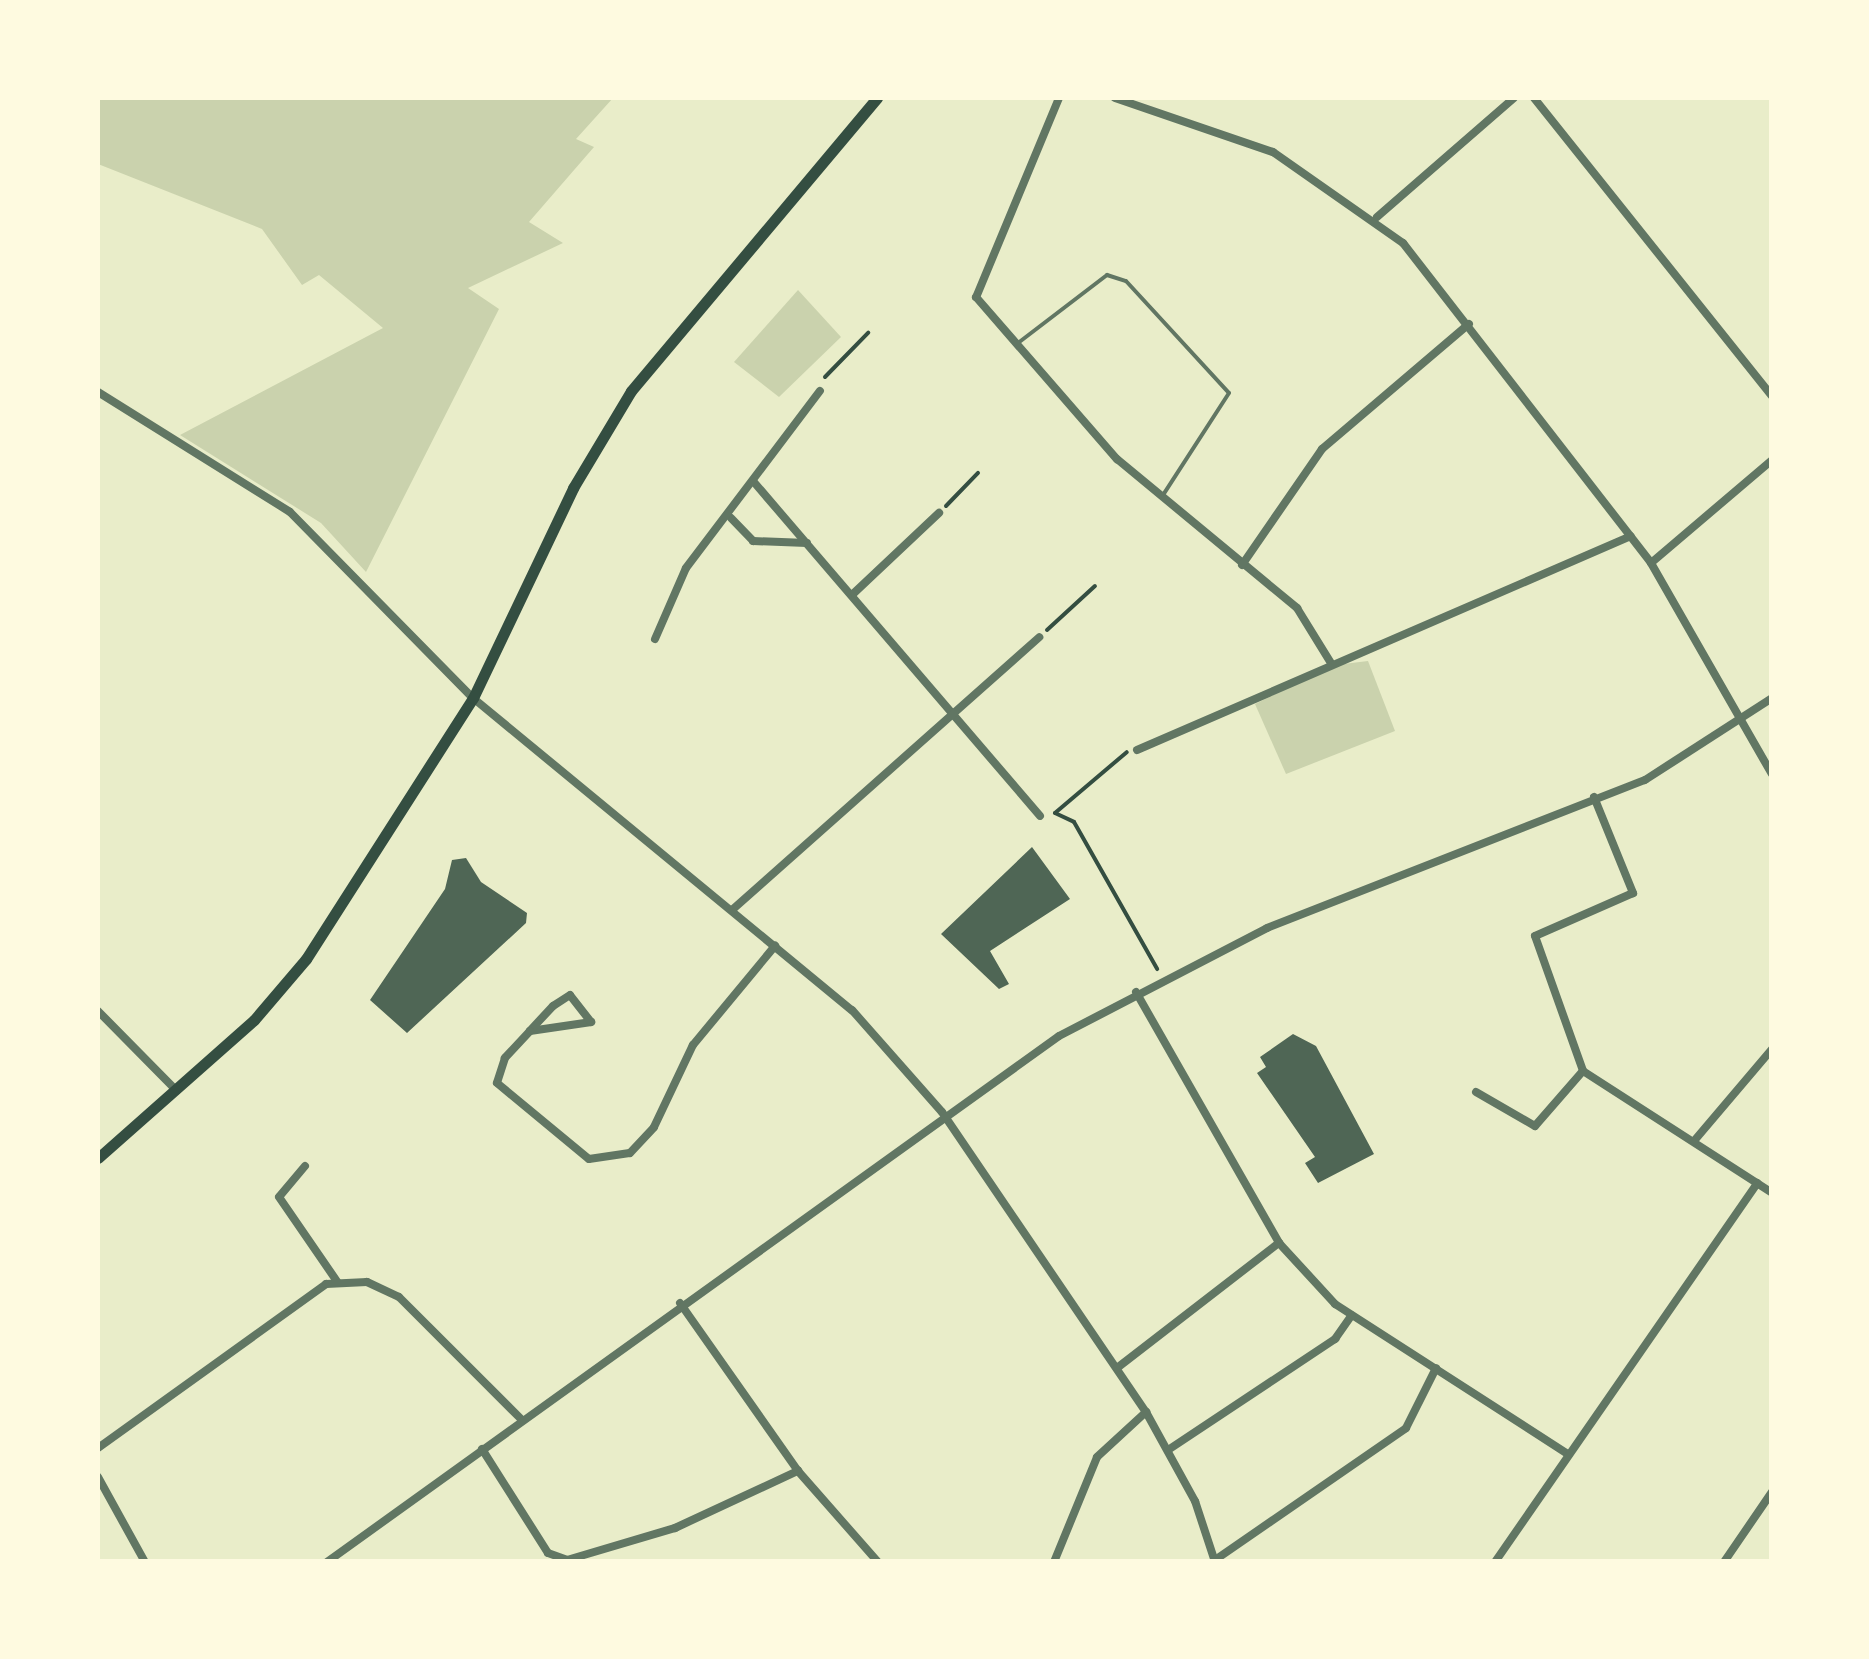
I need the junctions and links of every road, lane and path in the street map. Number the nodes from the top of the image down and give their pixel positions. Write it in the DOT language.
graph roads {
  1 [pos="877,98"];
  2 [pos="1059,98"];
  3 [pos="1115,98"];
  4 [pos="1514,98"];
  5 [pos="1534,98"];
  6 [pos="1377,217"];
  7 [pos="1469,324"];
  8 [pos="868,333"];
  9 [pos="1017,343"];
  10 [pos="820,391"];
  11 [pos="98,392"];
  12 [pos="1772,396"];
  13 [pos="1772,460"];
  14 [pos="978,473"];
  15 [pos="753,481"];
  16 [pos="1160,499"];
  17 [pos="938,512"];
  18 [pos="731,518"];
  19 [pos="1632,536"];
  20 [pos="807,542"];
  21 [pos="1651,563"];
  22 [pos="1242,565"];
  23 [pos="1095,586"];
  24 [pos="854,593"];
  25 [pos="1039,637"];
  26 [pos="655,638"];
  27 [pos="1331,663"];
  28 [pos="473,698"];
  29 [pos="1772,698"];
  30 [pos="958,717"];
  31 [pos="1742,720"];
  32 [pos="1137,750"];
  33 [pos="1772,774"];
  34 [pos="1594,797"];
  35 [pos="1055,813"];
  36 [pos="1040,816"];
  37 [pos="732,910"];
  38 [pos="775,946"];
  39 [pos="1162,978"];
  40 [pos="1136,992"];
  41 [pos="98,1011"];
  42 [pos="530,1031"];
  43 [pos="1772,1049"];
  44 [pos="1583,1071"];
  45 [pos="178,1091"];
  46 [pos="1476,1092"];
  47 [pos="942,1112"];
  48 [pos="1694,1142"];
  49 [pos="98,1158"];
  50 [pos="305,1166"];
  51 [pos="1757,1183"];
  52 [pos="1772,1192"];
  53 [pos="1279,1243"];
  54 [pos="338,1283"];
  55 [pos="680,1304"];
  56 [pos="1352,1315"];
  57 [pos="1116,1368"];
  58 [pos="1436,1368"];
  59 [pos="1146,1412"];
  60 [pos="522,1420"];
  61 [pos="98,1448"];
  62 [pos="482,1449"];
  63 [pos="1168,1450"];
  64 [pos="1568,1454"];
  65 [pos="798,1472"];
  66 [pos="98,1478"];
  67 [pos="1772,1492"];
  68 [pos="1215,1561"];
  69 [pos="145,1562"];
  70 [pos="327,1562"];
  71 [pos="878,1562"];
  72 [pos="1054,1562"];
  73 [pos="1495,1562"];
  74 [pos="1724,1562"];
  1 -- 28 [label="main road"];
  2 -- 9 [label="street"];
  3 -- 6 [label="street"];
  4 -- 6 [label="street"];
  5 -- 12 [label="street"];
  6 -- 7 [label="street"];
  7 -- 19 [label="street"];
  7 -- 22 [label="street"];
  8 -- 10 [label="path"];
  9 -- 16 [label="street"];
  9 -- 16 [label="lane"];
  10 -- 15 [label="street"];
  11 -- 28 [label="street"];
  13 -- 21 [label="street"];
  14 -- 17 [label="path"];
  15 -- 18 [label="street"];
  15 -- 20 [label="street"];
  16 -- 22 [label="street"];
  17 -- 24 [label="street"];
  18 -- 20 [label="street"];
  18 -- 26 [label="street"];
  19 -- 21 [label="street"];
  19 -- 27 [label="street"];
  20 -- 24 [label="street"];
  21 -- 31 [label="street"];
  22 -- 27 [label="street"];
  23 -- 25 [label="path"];
  24 -- 30 [label="street"];
  25 -- 30 [label="street"];
  27 -- 32 [label="street"];
  28 -- 37 [label="street"];
  28 -- 45 [label="main road"];
  29 -- 31 [label="street"];
  30 -- 36 [label="street"];
  30 -- 37 [label="street"];
  31 -- 33 [label="street"];
  31 -- 34 [label="street"];
  32 -- 35 [label="path"];
  34 -- 39 [label="street"];
  34 -- 44 [label="street"];
  35 -- 36 [label="path"];
  35 -- 39 [label="path"];
  37 -- 38 [label="street"];
  38 -- 42 [label="street"];
  38 -- 47 [label="street"];
  39 -- 40 [label="street"];
  40 -- 47 [label="street"];
  40 -- 53 [label="street"];
  41 -- 45 [label="street"];
  42 -- 42 [label="street"];
  43 -- 48 [label="street"];
  44 -- 46 [label="street"];
  44 -- 48 [label="street"];
  45 -- 49 [label="main road"];
  47 -- 55 [label="street"];
  47 -- 57 [label="street"];
  48 -- 51 [label="street"];
  50 -- 54 [label="street"];
  51 -- 52 [label="street"];
  51 -- 64 [label="street"];
  53 -- 56 [label="street"];
  53 -- 57 [label="street"];
  54 -- 60 [label="street"];
  54 -- 61 [label="street"];
  55 -- 60 [label="street"];
  55 -- 65 [label="street"];
  56 -- 58 [label="street"];
  56 -- 63 [label="street"];
  57 -- 59 [label="street"];
  58 -- 64 [label="street"];
  58 -- 68 [label="street"];
  59 -- 63 [label="street"];
  59 -- 72 [label="street"];
  60 -- 62 [label="street"];
  62 -- 65 [label="street"];
  62 -- 70 [label="street"];
  63 -- 68 [label="street"];
  64 -- 73 [label="street"];
  65 -- 71 [label="street"];
  66 -- 69 [label="street"];
  67 -- 74 [label="street"];
}
